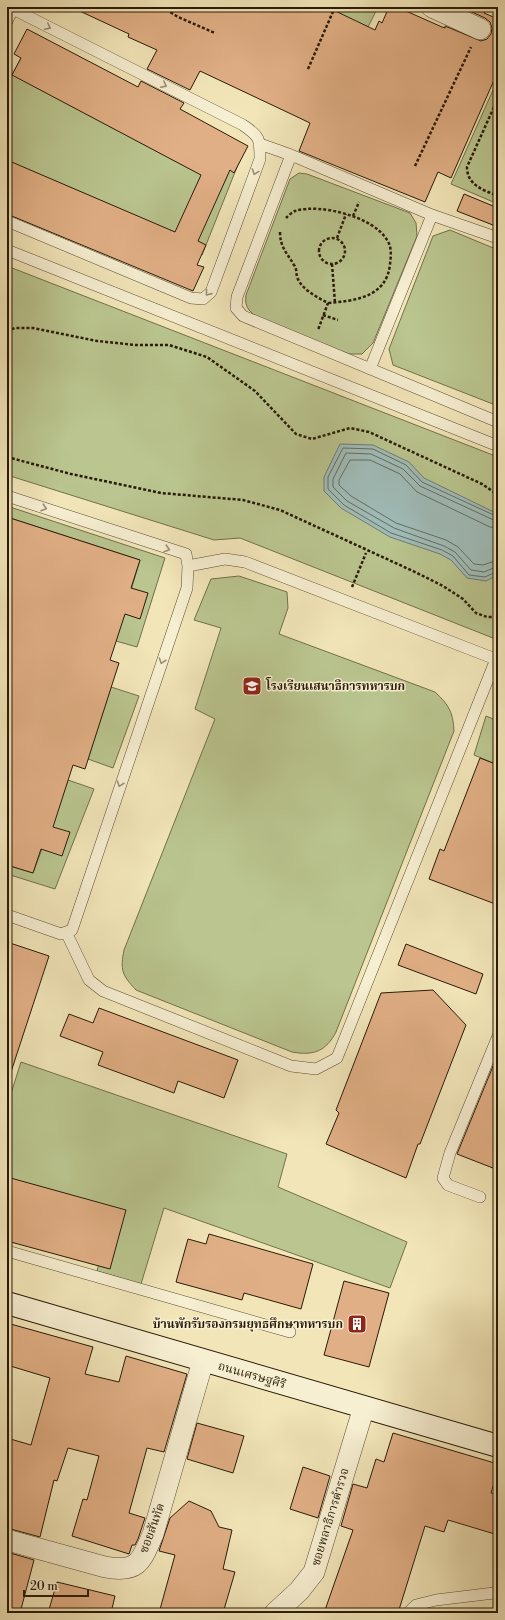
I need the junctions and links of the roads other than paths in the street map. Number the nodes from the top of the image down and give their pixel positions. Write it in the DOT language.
graph roads {
  1 [pos="432,7"];
  2 [pos="11,8"];
  3 [pos="7,21"];
  4 [pos="480,29"];
  5 [pos="260,144"];
  6 [pos="291,155"];
  7 [pos="432,215"];
  8 [pos="7,222"];
  9 [pos="498,238"];
  10 [pos="7,250"];
  11 [pos="370,369"];
  12 [pos="498,422"];
  13 [pos="498,446"];
  14 [pos="7,496"];
  15 [pos="188,566"];
  16 [pos="497,659"];
  17 [pos="7,915"];
  18 [pos="66,932"];
  19 [pos="498,1036"];
  20 [pos="480,1197"];
  21 [pos="7,1251"];
  22 [pos="7,1303"];
  23 [pos="290,1332"];
  24 [pos="203,1361"];
  25 [pos="364,1407"];
  26 [pos="498,1446"];
  27 [pos="7,1540"];
  28 [pos="498,1590"];
  29 [pos="275,1613"];
  30 [pos="408,1613"];
  1 -- 4 [label="street"];
  2 -- 3 [label="lane"];
  2 -- 5 [label="lane, one-way"];
  5 -- 6 [label="lane"];
  5 -- 8 [label="lane, one-way"];
  6 -- 7 [label="lane"];
  6 -- 11 [label="lane"];
  7 -- 9 [label="lane"];
  7 -- 11 [label="lane"];
  10 -- 13 [label="lane"];
  11 -- 12 [label="lane"];
  14 -- 15 [label="lane, one-way"];
  15 -- 16 [label="lane"];
  15 -- 18 [label="lane, one-way"];
  16 -- 18 [label="lane"];
  17 -- 18 [label="lane"];
  19 -- 20 [label="lane"];
  21 -- 23 [label="lane"];
  22 -- 24 [label="street, ถนนเศรษฐศิริ"];
  24 -- 25 [label="street, ถนนเศรษฐศิริ"];
  24 -- 27 [label="street, ซอยสันทัด"];
  25 -- 26 [label="street, ถนนเศรษฐศิริ"];
  25 -- 29 [label="street, ซอยพลาธิการตำรวจ"];
  28 -- 30 [label="lane"];
}
